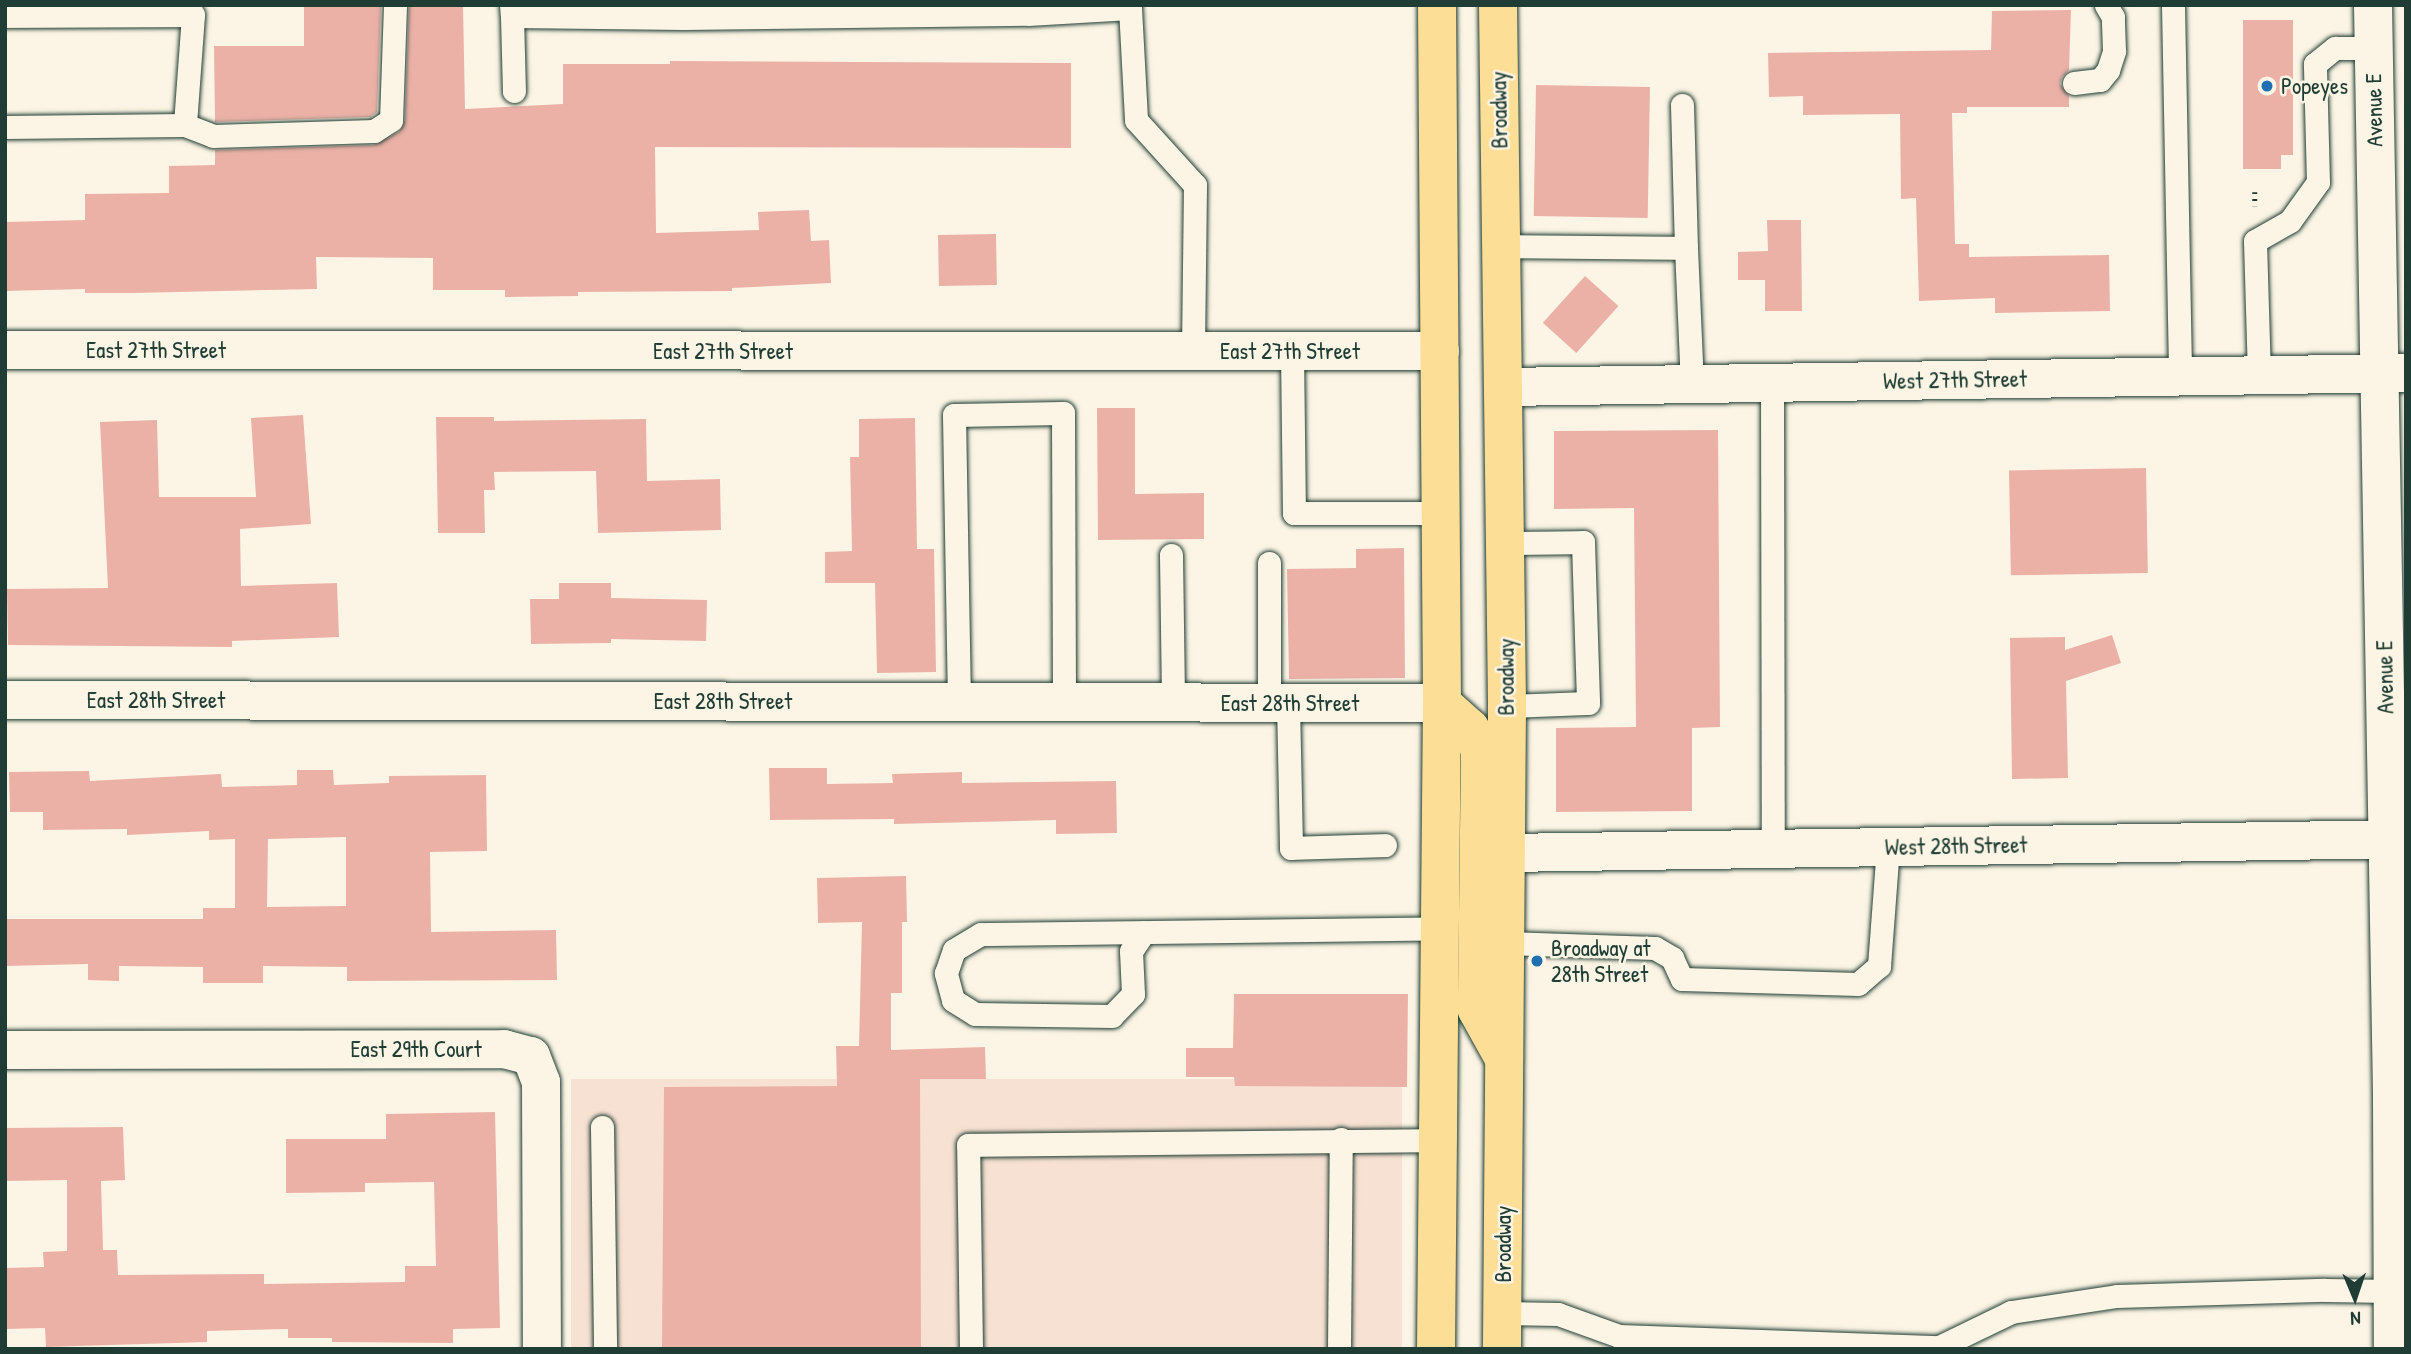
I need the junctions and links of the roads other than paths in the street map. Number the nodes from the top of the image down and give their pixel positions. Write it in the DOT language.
graph roads {
  1 [pos="395,5"];
  2 [pos="1437,5"];
  3 [pos="1498,5"];
  4 [pos="2106,5"];
  5 [pos="2174,5"];
  6 [pos="2373,5"];
  7 [pos="1130,7"];
  8 [pos="1029,9"];
  9 [pos="193,10"];
  10 [pos="511,10"];
  11 [pos="684,11"];
  12 [pos="5,16"];
  13 [pos="2373,48"];
  14 [pos="2074,83"];
  15 [pos="514,91"];
  16 [pos="1682,105"];
  17 [pos="185,125"];
  18 [pos="5,127"];
  19 [pos="1502,246"];
  20 [pos="1686,248"];
  21 [pos="5,350"];
  22 [pos="1193,351"];
  23 [pos="1292,351"];
  24 [pos="1440,351"];
  25 [pos="2393,373"];
  26 [pos="2259,376"];
  27 [pos="2180,377"];
  28 [pos="1772,383"];
  29 [pos="1692,384"];
  30 [pos="1504,387"];
  31 [pos="1441,513"];
  32 [pos="1506,543"];
  33 [pos="1171,555"];
  34 [pos="1269,563"];
  35 [pos="5,700"];
  36 [pos="959,702"];
  37 [pos="1064,702"];
  38 [pos="1173,702"];
  39 [pos="1279,703"];
  40 [pos="1442,703"];
  41 [pos="1507,706"];
  42 [pos="2397,839"];
  43 [pos="1385,845"];
  44 [pos="1888,847"];
  45 [pos="1773,848"];
  46 [pos="1506,853"];
  47 [pos="1440,928"];
  48 [pos="1144,932"];
  49 [pos="1506,943"];
  50 [pos="5,1050"];
  51 [pos="1504,1059"];
  52 [pos="602,1127"];
  53 [pos="1340,1139"];
  54 [pos="1438,1140"];
  55 [pos="2392,1291"];
  56 [pos="1502,1331"];
  57 [pos="542,1349"];
  58 [pos="605,1349"];
  59 [pos="971,1349"];
  60 [pos="1339,1349"];
  61 [pos="1436,1349"];
  62 [pos="2393,1349"];
  1 -- 17 [label="lane"];
  2 -- 24 [label="main road"];
  3 -- 19 [label="main road, Broadway"];
  4 -- 14 [label="lane"];
  5 -- 27 [label="lane"];
  6 -- 13 [label="street, Avenue E"];
  7 -- 8 [label="lane"];
  7 -- 22 [label="lane"];
  8 -- 11 [label="lane"];
  9 -- 12 [label="lane"];
  9 -- 17 [label="lane"];
  10 -- 11 [label="lane"];
  10 -- 15 [label="lane"];
  13 -- 25 [label="street, Avenue E"];
  13 -- 26 [label="lane"];
  16 -- 20 [label="lane"];
  17 -- 18 [label="lane"];
  19 -- 20 [label="lane"];
  19 -- 30 [label="main road, Broadway"];
  20 -- 29 [label="lane"];
  21 -- 22 [label="street, East 27th Street"];
  22 -- 23 [label="street, East 27th Street"];
  23 -- 24 [label="street, East 27th Street"];
  23 -- 31 [label="lane"];
  24 -- 31 [label="main road"];
  25 -- 26 [label="street, West 27th Street"];
  25 -- 42 [label="street, Avenue E"];
  26 -- 27 [label="street, West 27th Street"];
  27 -- 28 [label="street, West 27th Street"];
  28 -- 29 [label="street, West 27th Street"];
  28 -- 45 [label="lane"];
  29 -- 30 [label="street, West 27th Street"];
  30 -- 32 [label="main road, Broadway"];
  31 -- 40 [label="main road"];
  32 -- 41 [label="main road, Broadway"];
  32 -- 41 [label="lane"];
  33 -- 38 [label="lane"];
  34 -- 39 [label="lane"];
  35 -- 36 [label="street, East 28th Street"];
  36 -- 37 [label="street, East 28th Street"];
  36 -- 37 [label="lane"];
  37 -- 38 [label="street, East 28th Street"];
  38 -- 39 [label="street, East 28th Street"];
  39 -- 40 [label="street, East 28th Street"];
  39 -- 43 [label="lane"];
  40 -- 47 [label="main road"];
  40 -- 51 [label="main road"];
  41 -- 46 [label="main road, Broadway"];
  42 -- 44 [label="street, West 28th Street"];
  42 -- 55 [label="street, Avenue E"];
  44 -- 45 [label="street, West 28th Street"];
  44 -- 49 [label="lane"];
  45 -- 46 [label="street, West 28th Street"];
  46 -- 49 [label="main road, Broadway"];
  47 -- 48 [label="lane"];
  47 -- 54 [label="main road"];
  48 -- 48 [label="lane"];
  49 -- 51 [label="main road, Broadway"];
  50 -- 57 [label="street, East 29th Court"];
  51 -- 56 [label="main road, Broadway"];
  52 -- 58 [label="lane"];
  53 -- 54 [label="lane"];
  53 -- 59 [label="lane"];
  53 -- 60 [label="lane"];
  54 -- 61 [label="main road"];
  55 -- 56 [label="lane"];
  55 -- 62 [label="street, Avenue E"];
}
